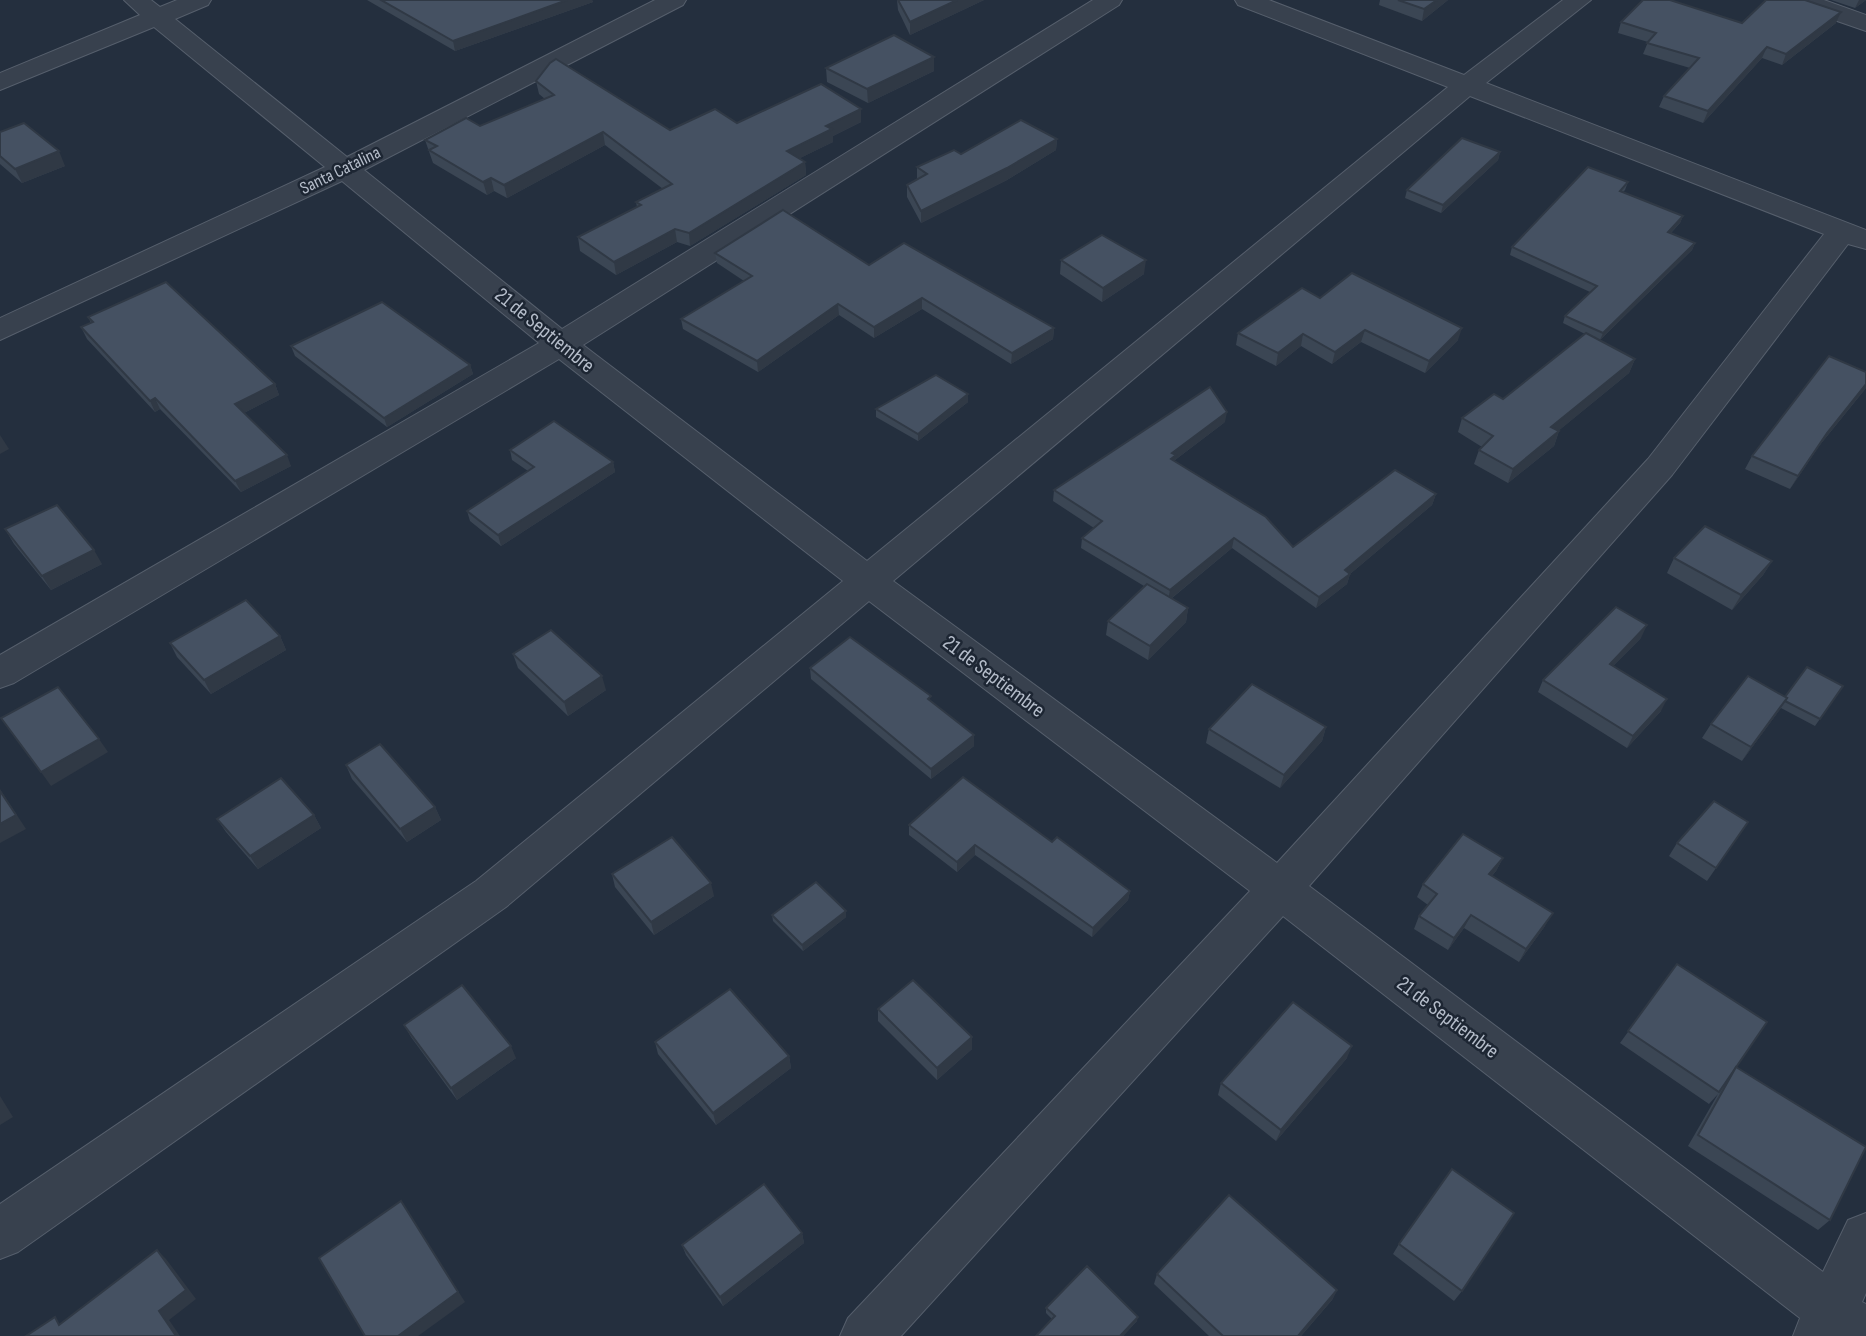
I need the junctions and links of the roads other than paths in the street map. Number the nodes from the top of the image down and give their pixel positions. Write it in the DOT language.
graph roads {
  1 [pos="136,0"];
  2 [pos="200,0"];
  3 [pos="674,0"];
  4 [pos="1110,0"];
  5 [pos="1247,0"];
  6 [pos="1579,0"];
  7 [pos="1800,0"];
  8 [pos="158,17"];
  9 [pos="1866,23"];
  10 [pos="0,82"];
  11 [pos="1466,86"];
  12 [pos="345,169"];
  13 [pos="1854,235"];
  14 [pos="0,330"];
  15 [pos="561,344"];
  16 [pos="866,580"];
  17 [pos="0,673"];
  18 [pos="1280,889"];
  19 [pos="0,1234"];
  20 [pos="1866,1238"];
  21 [pos="1838,1327"];
  22 [pos="866,1336"];
  1 -- 8 [label="street, 21 de Septiembre"];
  2 -- 8 [label="street"];
  3 -- 12 [label="street, Santa Catalina"];
  4 -- 15 [label="street"];
  5 -- 11 [label="street"];
  6 -- 11 [label="street"];
  7 -- 9 [label="street"];
  8 -- 10 [label="street"];
  8 -- 12 [label="street, 21 de Septiembre"];
  11 -- 13 [label="street"];
  11 -- 16 [label="street"];
  12 -- 14 [label="street, Santa Catalina"];
  12 -- 15 [label="street, 21 de Septiembre"];
  13 -- 18 [label="street"];
  15 -- 16 [label="street, 21 de Septiembre"];
  15 -- 17 [label="street"];
  16 -- 18 [label="street, 21 de Septiembre"];
  16 -- 19 [label="street"];
  18 -- 21 [label="street, 21 de Septiembre"];
  18 -- 22 [label="street"];
  20 -- 21 [label="street"];
}
